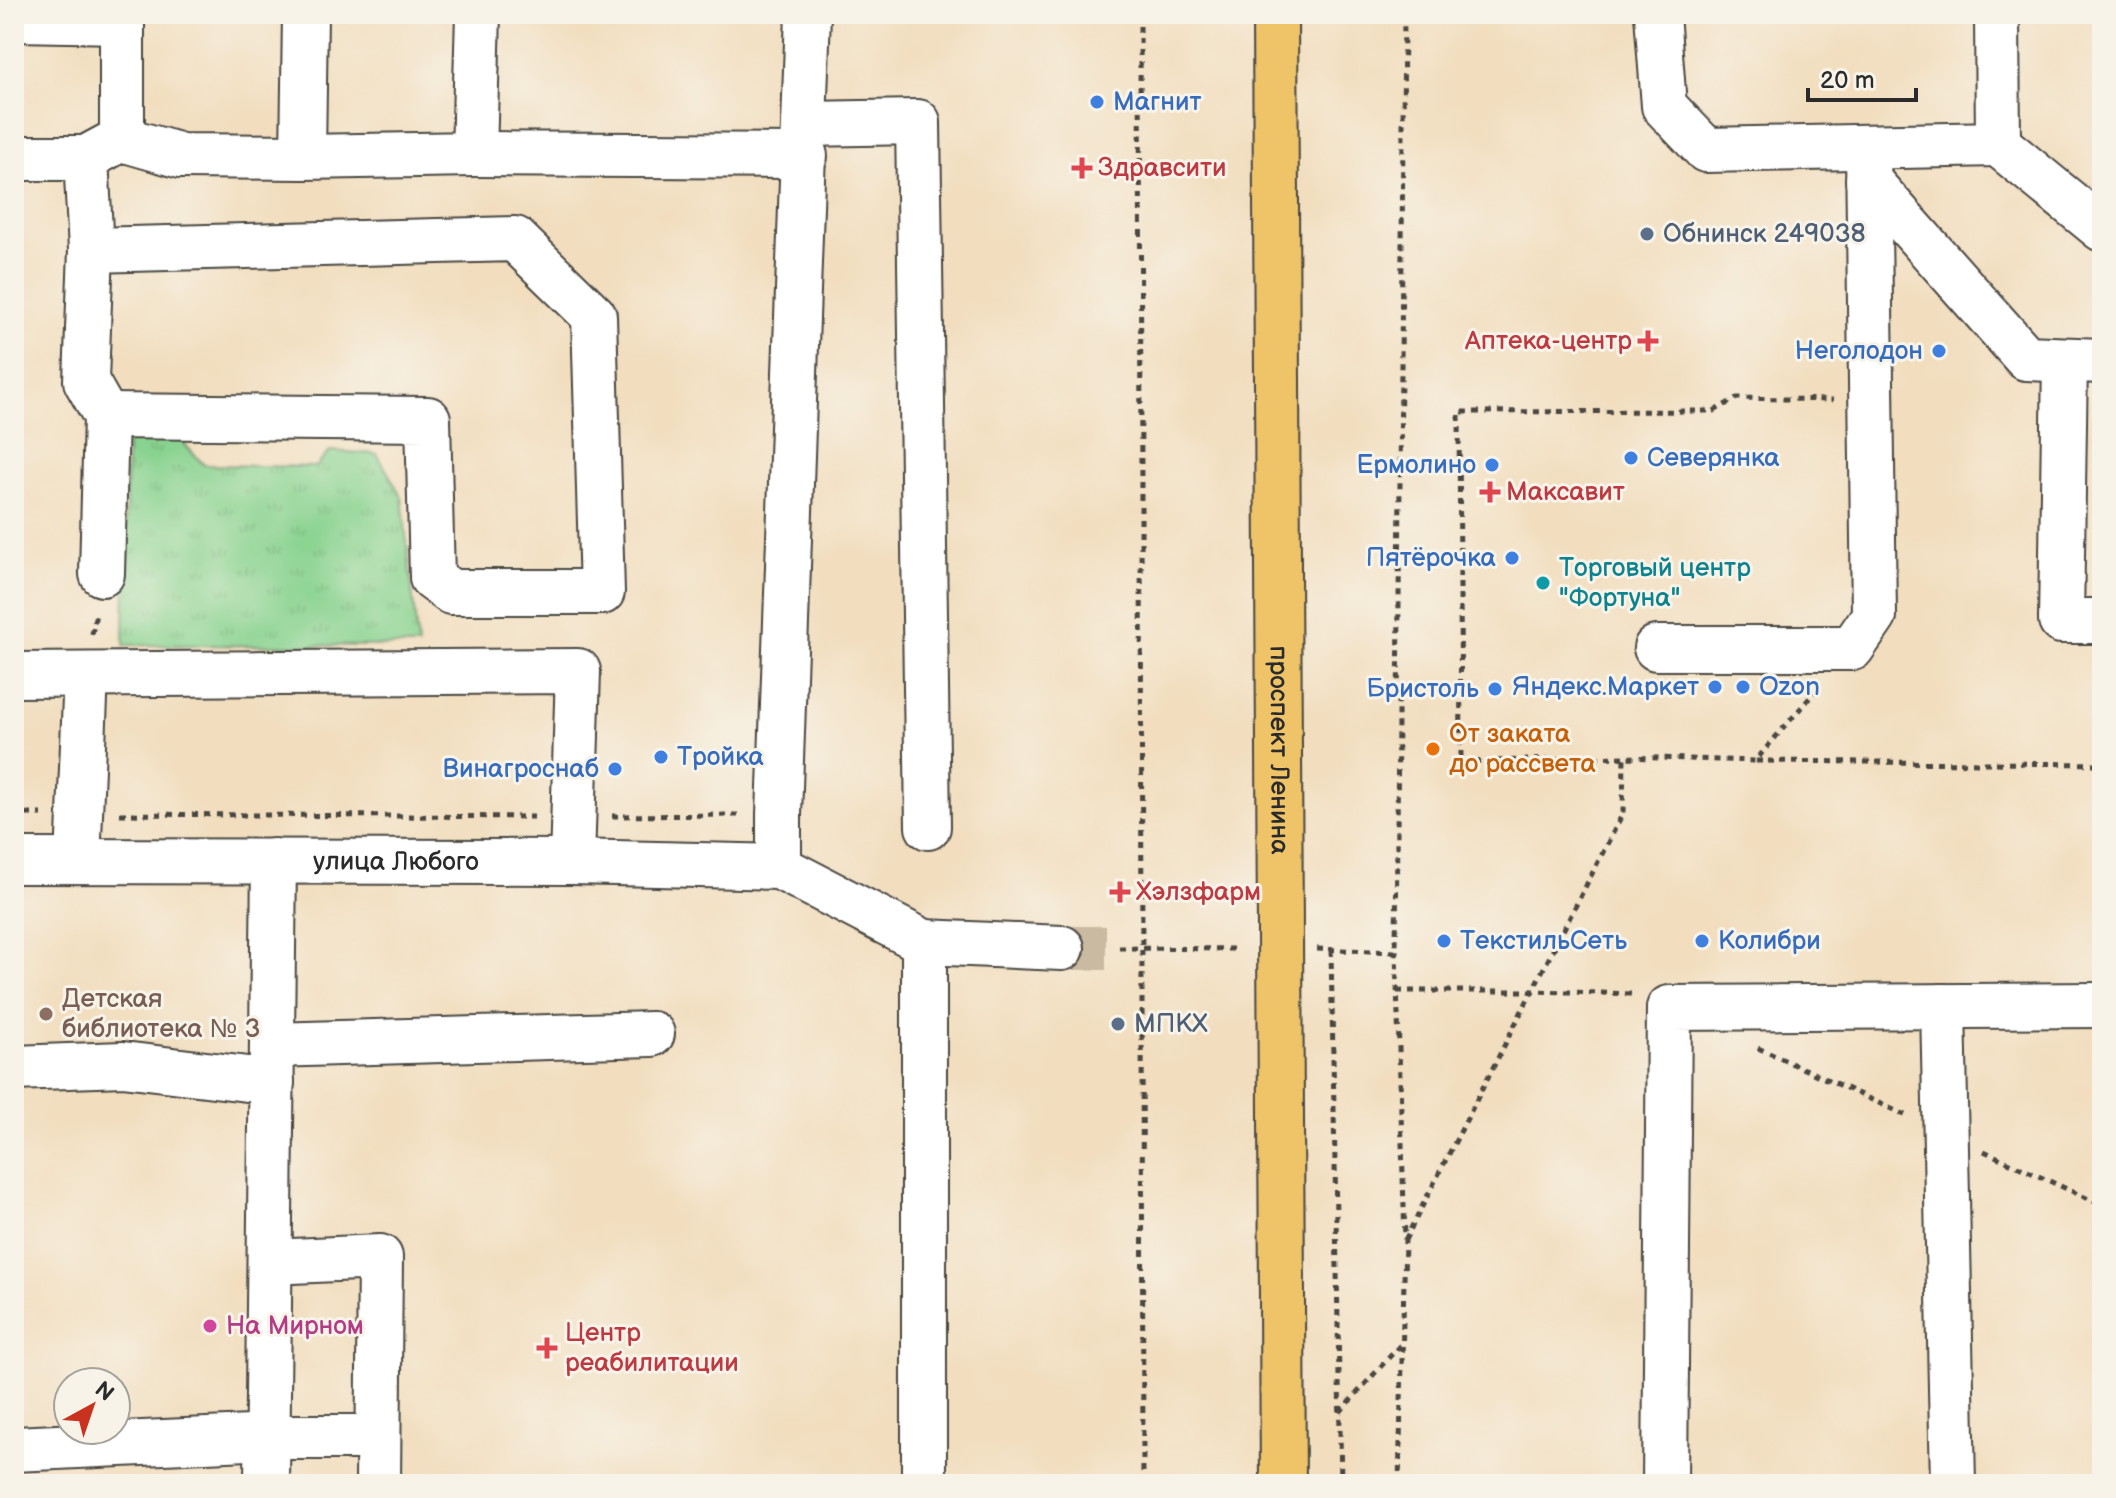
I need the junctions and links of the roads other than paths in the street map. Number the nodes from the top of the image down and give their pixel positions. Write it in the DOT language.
graph roads {
  1 [pos="305,14"];
  2 [pos="478,14"];
  3 [pos="808,14"];
  4 [pos="1275,14"];
  5 [pos="1657,14"];
  6 [pos="1997,14"];
  7 [pos="122,18"];
  8 [pos="14,19"];
  9 [pos="805,140"];
  10 [pos="1998,144"];
  11 [pos="104,148"];
  12 [pos="474,154"];
  13 [pos="303,157"];
  14 [pos="14,158"];
  15 [pos="1868,163"];
  16 [pos="2102,229"];
  17 [pos="91,250"];
  18 [pos="2084,360"];
  19 [pos="106,416"];
  20 [pos="102,574"];
  21 [pos="2102,621"];
  22 [pos="1656,648"];
  23 [pos="14,675"];
  24 [pos="86,675"];
  25 [pos="928,827"];
  26 [pos="14,861"];
  27 [pos="78,861"];
  28 [pos="274,861"];
  29 [pos="572,862"];
  30 [pos="779,867"];
  31 [pos="924,942"];
  32 [pos="1062,948"];
  33 [pos="2102,1005"];
  34 [pos="1943,1006"];
  35 [pos="652,1034"];
  36 [pos="272,1064"];
  37 [pos="14,1068"];
  38 [pos="270,1262"];
  39 [pos="269,1437"];
  40 [pos="378,1437"];
  41 [pos="14,1449"];
  42 [pos="267,1484"];
  43 [pos="378,1484"];
  44 [pos="924,1484"];
  45 [pos="1283,1484"];
  46 [pos="1665,1484"];
  47 [pos="1953,1484"];
  1 -- 13 [label="street"];
  2 -- 12 [label="street"];
  3 -- 9 [label="street"];
  4 -- 45 [label="main road, проспект Ленина"];
  5 -- 15 [label="street"];
  6 -- 10 [label="street"];
  7 -- 8 [label="street"];
  7 -- 11 [label="street"];
  9 -- 12 [label="street"];
  9 -- 25 [label="street"];
  9 -- 30 [label="street"];
  10 -- 15 [label="street"];
  10 -- 16 [label="street"];
  11 -- 13 [label="street"];
  11 -- 14 [label="street"];
  11 -- 17 [label="street"];
  12 -- 13 [label="street"];
  15 -- 18 [label="street"];
  15 -- 22 [label="street"];
  17 -- 19 [label="street"];
  17 -- 19 [label="street"];
  18 -- 21 [label="street"];
  19 -- 20 [label="street"];
  23 -- 24 [label="street"];
  24 -- 27 [label="street"];
  24 -- 29 [label="street"];
  26 -- 27 [label="street, улица Любого"];
  27 -- 28 [label="street, улица Любого"];
  28 -- 29 [label="street, улица Любого"];
  28 -- 36 [label="street"];
  29 -- 30 [label="street, улица Любого"];
  30 -- 31 [label="street"];
  31 -- 32 [label="street"];
  31 -- 44 [label="street"];
  33 -- 34 [label="street"];
  34 -- 46 [label="street"];
  34 -- 47 [label="street"];
  35 -- 36 [label="street"];
  36 -- 37 [label="street"];
  36 -- 38 [label="street"];
  38 -- 39 [label="street"];
  38 -- 40 [label="street"];
  39 -- 40 [label="street"];
  39 -- 41 [label="street"];
  39 -- 42 [label="street"];
  40 -- 43 [label="street"];
}
